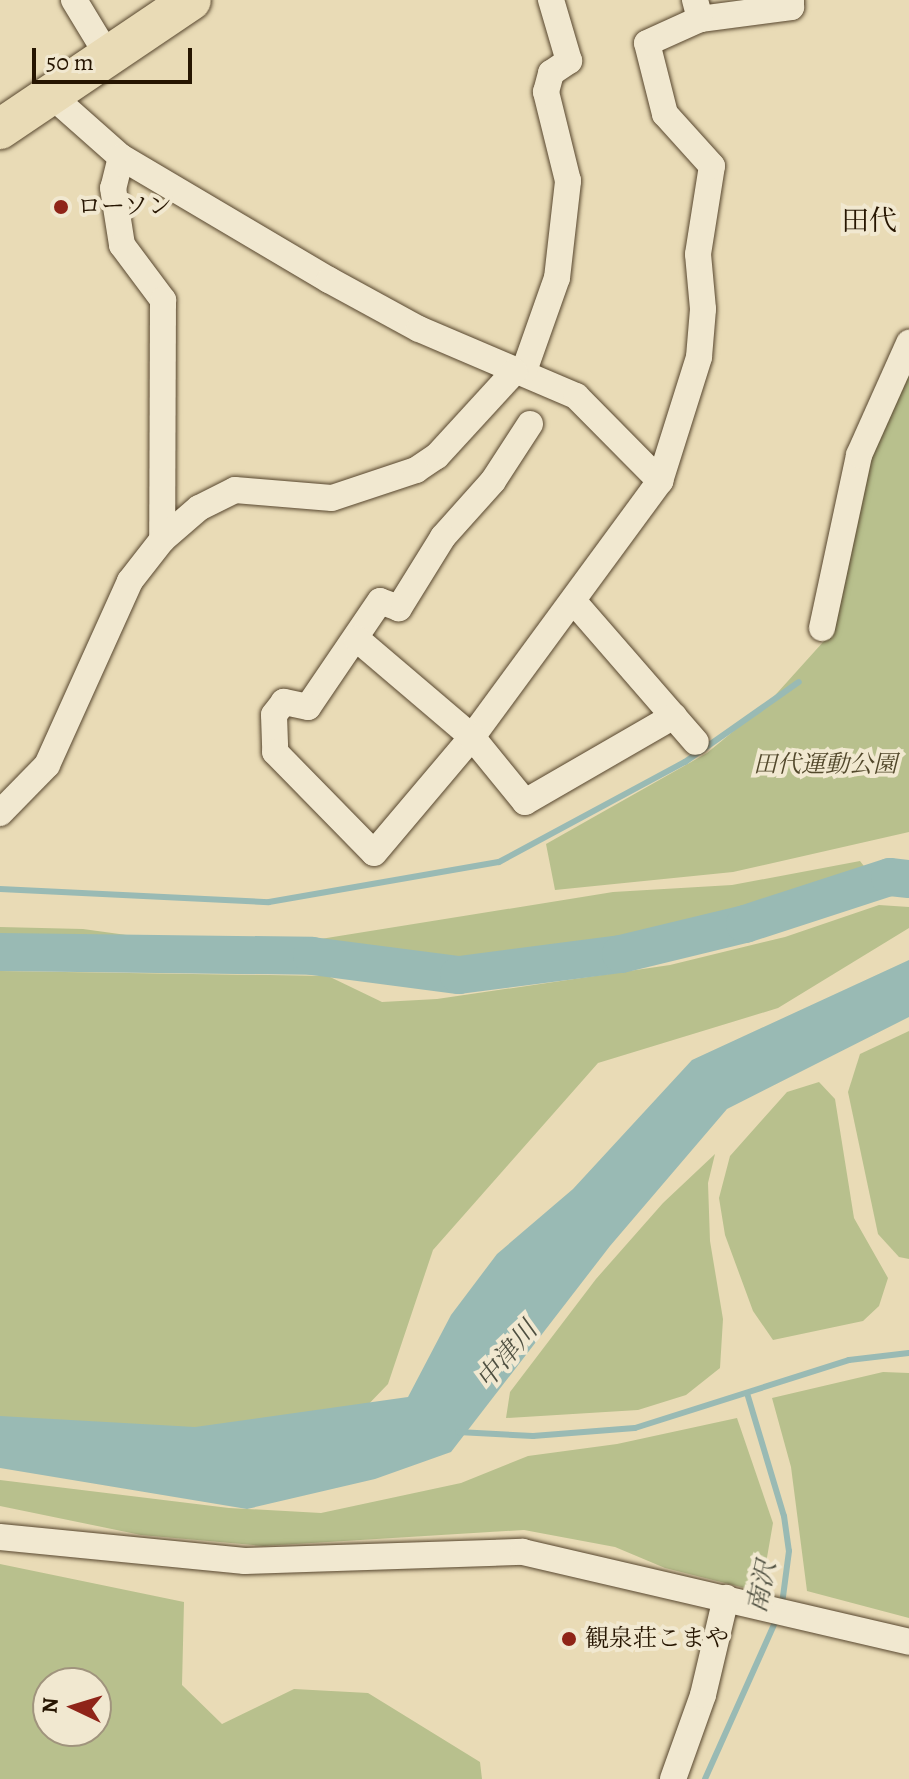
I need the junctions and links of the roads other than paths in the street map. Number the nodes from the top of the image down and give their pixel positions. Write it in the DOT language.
graph roads {
  1 [pos="74,0"];
  2 [pos="191,0"];
  3 [pos="551,0"];
  4 [pos="791,0"];
  5 [pos="698,10"];
  6 [pos="108,56"];
  7 [pos="52,96"];
  8 [pos="3,122"];
  9 [pos="121,157"];
  10 [pos="909,343"];
  11 [pos="520,371"];
  12 [pos="530,424"];
  13 [pos="660,481"];
  14 [pos="162,540"];
  15 [pos="575,603"];
  16 [pos="822,628"];
  17 [pos="357,639"];
  18 [pos="674,716"];
  19 [pos="472,737"];
  20 [pos="696,742"];
  21 [pos="0,813"];
  22 [pos="0,1537"];
  23 [pos="736,1600"];
  24 [pos="909,1642"];
  25 [pos="673,1779"];
  1 -- 6 [label="street"];
  2 -- 6 [label="main road"];
  3 -- 11 [label="street"];
  4 -- 5 [label="street"];
  5 -- 13 [label="street"];
  6 -- 7 [label="main road"];
  7 -- 8 [label="main road"];
  7 -- 9 [label="street"];
  9 -- 11 [label="street"];
  9 -- 14 [label="street"];
  10 -- 16 [label="street"];
  11 -- 13 [label="street"];
  11 -- 14 [label="street"];
  12 -- 17 [label="street"];
  13 -- 15 [label="street"];
  14 -- 21 [label="street"];
  15 -- 18 [label="street"];
  15 -- 19 [label="street"];
  17 -- 19 [label="street"];
  17 -- 19 [label="street"];
  18 -- 19 [label="street"];
  18 -- 20 [label="street"];
  22 -- 23 [label="street"];
  23 -- 24 [label="street"];
  23 -- 25 [label="street"];
}
